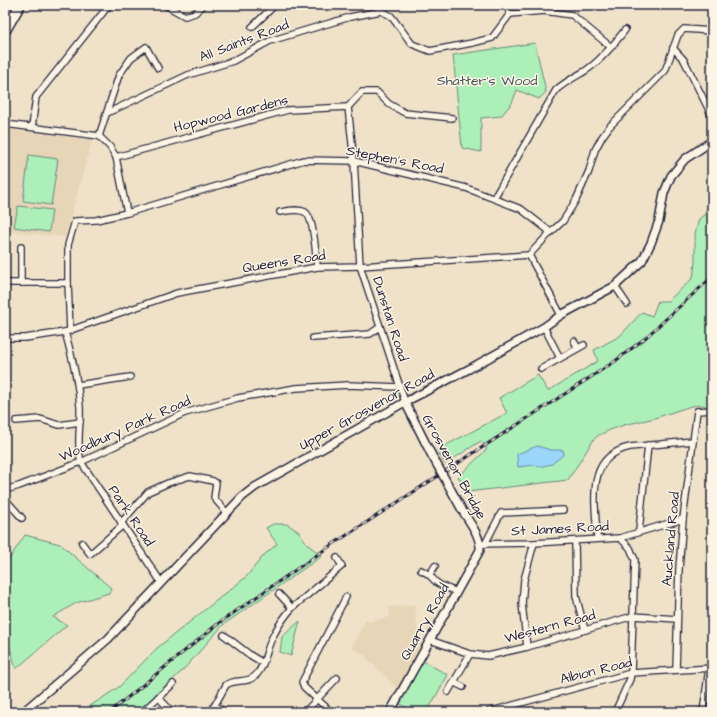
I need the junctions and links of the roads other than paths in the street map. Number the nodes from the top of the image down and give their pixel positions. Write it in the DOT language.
graph roads {
  1 [pos="20,5"];
  2 [pos="110,5"];
  3 [pos="165,5"];
  4 [pos="202,5"];
  5 [pos="275,5"];
  6 [pos="506,5"];
  7 [pos="510,14"];
  8 [pos="252,27"];
  9 [pos="625,30"];
  10 [pos="5,31"];
  11 [pos="712,31"];
  12 [pos="611,47"];
  13 [pos="673,48"];
  14 [pos="158,68"];
  15 [pos="348,106"];
  16 [pos="107,113"];
  17 [pos="712,116"];
  18 [pos="452,118"];
  19 [pos="5,124"];
  20 [pos="32,128"];
  21 [pos="99,136"];
  22 [pos="712,141"];
  23 [pos="116,157"];
  24 [pos="354,161"];
  25 [pos="494,198"];
  26 [pos="280,212"];
  27 [pos="127,213"];
  28 [pos="549,234"];
  29 [pos="21,247"];
  30 [pos="529,254"];
  31 [pos="360,266"];
  32 [pos="317,267"];
  33 [pos="5,283"];
  34 [pos="22,283"];
  35 [pos="68,283"];
  36 [pos="614,286"];
  37 [pos="627,304"];
  38 [pos="561,315"];
  39 [pos="380,327"];
  40 [pos="544,327"];
  41 [pos="68,331"];
  42 [pos="5,338"];
  43 [pos="313,338"];
  44 [pos="574,341"];
  45 [pos="584,345"];
  46 [pos="578,348"];
  47 [pos="560,358"];
  48 [pos="541,369"];
  49 [pos="130,377"];
  50 [pos="78,385"];
  51 [pos="399,387"];
  52 [pos="405,402"];
  53 [pos="712,410"];
  54 [pos="16,421"];
  55 [pos="80,422"];
  56 [pos="694,441"];
  57 [pos="648,445"];
  58 [pos="81,462"];
  59 [pos="5,490"];
  60 [pos="5,499"];
  61 [pos="563,510"];
  62 [pos="227,513"];
  63 [pos="22,518"];
  64 [pos="683,519"];
  65 [pos="122,524"];
  66 [pos="639,531"];
  67 [pos="597,538"];
  68 [pos="620,538"];
  69 [pos="575,541"];
  70 [pos="82,543"];
  71 [pos="534,543"];
  72 [pos="483,544"];
  73 [pos="337,558"];
  74 [pos="434,566"];
  75 [pos="421,570"];
  76 [pos="430,574"];
  77 [pos="161,582"];
  78 [pos="457,592"];
  79 [pos="279,594"];
  80 [pos="346,597"];
  81 [pos="292,608"];
  82 [pos="633,616"];
  83 [pos="677,619"];
  84 [pos="584,630"];
  85 [pos="224,635"];
  86 [pos="430,640"];
  87 [pos="527,647"];
  88 [pos="470,654"];
  89 [pos="263,662"];
  90 [pos="711,668"];
  91 [pos="676,670"];
  92 [pos="631,673"];
  93 [pos="337,678"];
  94 [pos="455,683"];
  95 [pos="173,684"];
  96 [pos="463,687"];
  97 [pos="448,692"];
  98 [pos="158,697"];
  99 [pos="317,699"];
  100 [pos="214,706"];
  101 [pos="23,712"];
  102 [pos="142,712"];
  103 [pos="172,712"];
  104 [pos="211,712"];
  105 [pos="226,712"];
  106 [pos="305,712"];
  107 [pos="331,712"];
  108 [pos="390,712"];
  109 [pos="488,712"];
  110 [pos="615,712"];
  111 [pos="703,712"];
  1 -- 10 [label="highway"];
  2 -- 20 [label="street"];
  3 -- 4 [label="street"];
  5 -- 8 [label="street"];
  6 -- 7 [label="street"];
  7 -- 12 [label="street"];
  7 -- 16 [label="street, All Saints Road"];
  9 -- 12 [label="street"];
  11 -- 13 [label="street"];
  12 -- 25 [label="street"];
  13 -- 17 [label="street"];
  13 -- 28 [label="street"];
  14 -- 16 [label="street"];
  15 -- 18 [label="street"];
  15 -- 23 [label="street, Hopwood Gardens"];
  15 -- 24 [label="street"];
  16 -- 21 [label="street"];
  19 -- 20 [label="street"];
  20 -- 21 [label="street"];
  21 -- 23 [label="street"];
  22 -- 36 [label="street, Upper Grosvenor Road"];
  23 -- 27 [label="street"];
  24 -- 25 [label="street, Stephen's Road"];
  24 -- 27 [label="street, Stephen's Road"];
  24 -- 31 [label="street, Dunstan Road"];
  25 -- 28 [label="street, Stephen's Road"];
  26 -- 32 [label="street"];
  27 -- 35 [label="street, Stephen's Road"];
  28 -- 30 [label="street"];
  29 -- 34 [label="street"];
  30 -- 31 [label="street, Queens Road"];
  30 -- 38 [label="street"];
  31 -- 32 [label="street, Queens Road"];
  31 -- 39 [label="street, Dunstan Road"];
  32 -- 41 [label="street, Queens Road"];
  33 -- 34 [label="street"];
  34 -- 35 [label="street"];
  35 -- 41 [label="street"];
  36 -- 37 [label="street"];
  36 -- 38 [label="street, Upper Grosvenor Road"];
  38 -- 40 [label="street, Upper Grosvenor Road"];
  39 -- 43 [label="street"];
  39 -- 51 [label="street, Dunstan Road"];
  40 -- 47 [label="street"];
  40 -- 52 [label="street, Upper Grosvenor Road"];
  41 -- 42 [label="street, Queens Road"];
  41 -- 50 [label="street"];
  44 -- 46 [label="street"];
  45 -- 46 [label="street"];
  46 -- 47 [label="street"];
  47 -- 48 [label="street"];
  49 -- 50 [label="street"];
  50 -- 55 [label="street"];
  51 -- 52 [label="street, Dunstan Road"];
  51 -- 58 [label="street, Woodbury Park Road"];
  52 -- 62 [label="street, Upper Grosvenor Road"];
  52 -- 72 [label="street, Grosvenor Bridge, bridge"];
  53 -- 56 [label="street, Auckland Road"];
  54 -- 55 [label="street"];
  55 -- 58 [label="street"];
  56 -- 57 [label="street"];
  56 -- 64 [label="street, Auckland Road"];
  57 -- 66 [label="street"];
  57 -- 67 [label="street"];
  58 -- 59 [label="street, Woodbury Park Road"];
  58 -- 65 [label="street, Park Road"];
  60 -- 63 [label="street"];
  61 -- 72 [label="street"];
  62 -- 65 [label="street"];
  62 -- 77 [label="street, Upper Grosvenor Road"];
  64 -- 66 [label="street"];
  64 -- 83 [label="street, Auckland Road"];
  65 -- 70 [label="street"];
  65 -- 77 [label="street, Park Road"];
  66 -- 68 [label="street"];
  67 -- 68 [label="street, St James Road"];
  67 -- 69 [label="street, St James Road"];
  68 -- 82 [label="street, St James Road"];
  69 -- 71 [label="street, St James Road"];
  69 -- 84 [label="street"];
  71 -- 72 [label="street, St James Road"];
  71 -- 87 [label="street"];
  72 -- 78 [label="street, Quarry Road"];
  73 -- 81 [label="street"];
  74 -- 76 [label="street"];
  75 -- 76 [label="street"];
  76 -- 78 [label="street"];
  77 -- 101 [label="street, Upper Grosvenor Road"];
  78 -- 86 [label="street, Quarry Road"];
  79 -- 81 [label="street"];
  80 -- 99 [label="street"];
  81 -- 89 [label="street"];
  82 -- 83 [label="street, Western Road"];
  82 -- 84 [label="street, Western Road"];
  82 -- 92 [label="street, St James Road"];
  83 -- 91 [label="street, Auckland Road"];
  84 -- 87 [label="street, Western Road"];
  85 -- 89 [label="street"];
  86 -- 88 [label="street, Western Road"];
  86 -- 108 [label="street, Quarry Road"];
  87 -- 88 [label="street, Western Road"];
  88 -- 94 [label="street"];
  89 -- 100 [label="street"];
  90 -- 91 [label="street, Albion Road"];
  90 -- 111 [label="street"];
  91 -- 92 [label="street, Albion Road"];
  92 -- 109 [label="street, Albion Road"];
  92 -- 110 [label="street, St James Road"];
  93 -- 99 [label="street"];
  94 -- 96 [label="street"];
  94 -- 97 [label="street"];
  95 -- 98 [label="street"];
  98 -- 102 [label="street"];
  98 -- 103 [label="street"];
  99 -- 106 [label="street"];
  99 -- 107 [label="street"];
  100 -- 104 [label="street"];
  100 -- 105 [label="street"];
}
